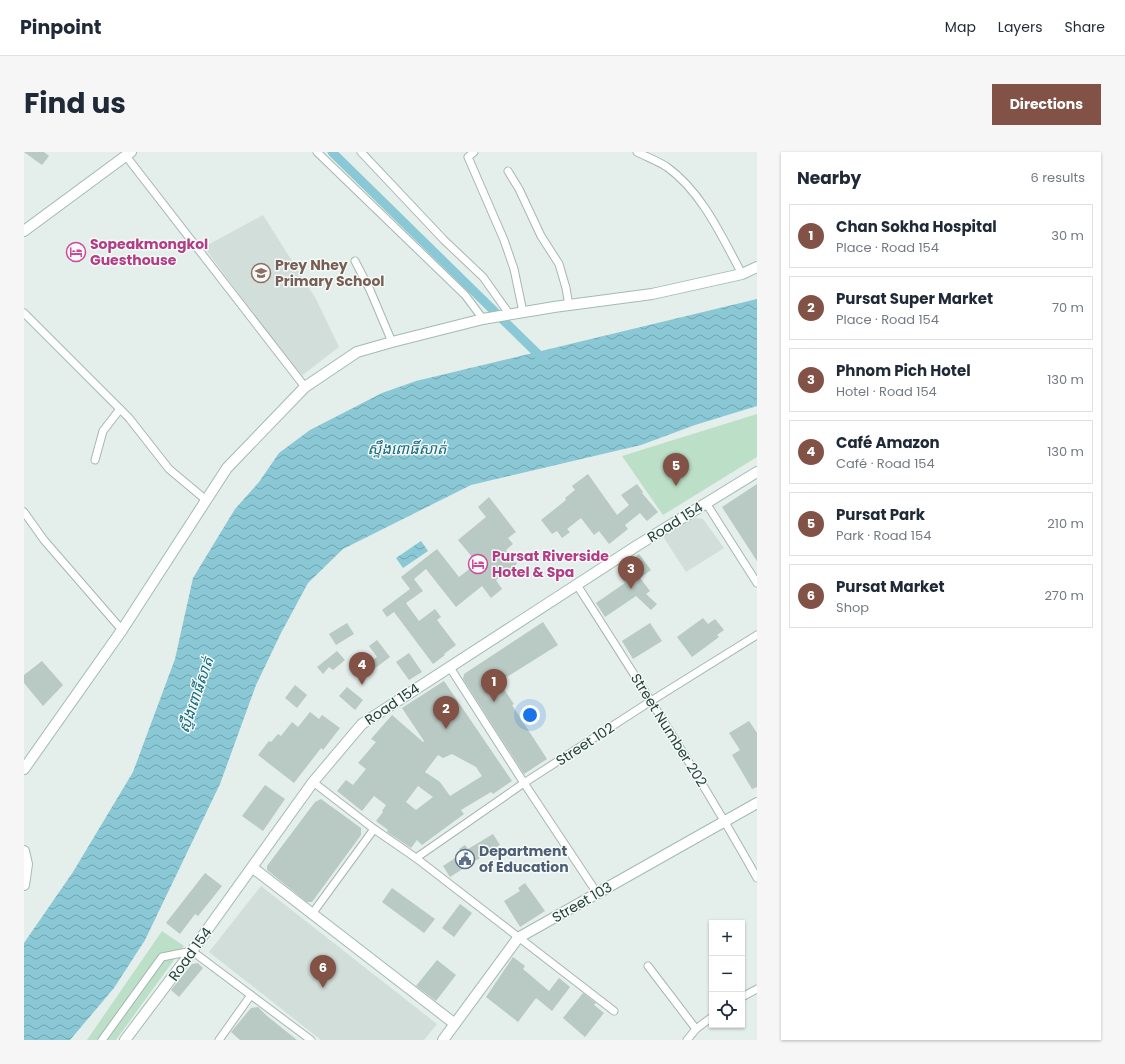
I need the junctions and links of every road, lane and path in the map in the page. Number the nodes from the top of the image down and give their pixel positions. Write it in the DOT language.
graph roads {
  1 [pos="317,152"];
  2 [pos="361,152"];
  3 [pos="474,152"];
  4 [pos="637,152"];
  5 [pos="128,154"];
  6 [pos="508,171"];
  7 [pos="24,231"];
  8 [pos="355,261"];
  9 [pos="757,267"];
  10 [pos="742,274"];
  11 [pos="568,306"];
  12 [pos="523,312"];
  13 [pos="24,313"];
  14 [pos="507,316"];
  15 [pos="487,319"];
  16 [pos="392,342"];
  17 [pos="306,386"];
  18 [pos="120,409"];
  19 [pos="95,460"];
  20 [pos="757,472"];
  21 [pos="206,500"];
  22 [pos="706,503"];
  23 [pos="24,512"];
  24 [pos="757,583"];
  25 [pos="577,585"];
  26 [pos="122,630"];
  27 [pos="757,635"];
  28 [pos="449,666"];
  29 [pos="651,701"];
  30 [pos="24,769"];
  31 [pos="313,782"];
  32 [pos="524,784"];
  33 [pos="757,803"];
  34 [pos="725,822"];
  35 [pos="374,830"];
  36 [pos="24,851"];
  37 [pos="416,858"];
  38 [pos="253,868"];
  39 [pos="757,878"];
  40 [pos="24,884"];
  41 [pos="597,893"];
  42 [pos="312,914"];
  43 [pos="518,938"];
  44 [pos="192,950"];
  45 [pos="648,966"];
  46 [pos="757,989"];
  47 [pos="251,995"];
  48 [pos="745,995"];
  49 [pos="614,1011"];
  50 [pos="709,1019"];
  51 [pos="455,1024"];
  52 [pos="696,1029"];
  53 [pos="102,1040"];
  54 [pos="124,1040"];
  55 [pos="219,1040"];
  56 [pos="311,1040"];
  57 [pos="443,1040"];
  58 [pos="687,1040"];
  1 -- 15 [label="street"];
  2 -- 14 [label="street"];
  3 -- 12 [label="street"];
  4 -- 10 [label="street"];
  5 -- 7 [label="street"];
  5 -- 17 [label="street"];
  6 -- 11 [label="street"];
  8 -- 16 [label="street"];
  9 -- 10 [label="street"];
  10 -- 11 [label="street"];
  11 -- 12 [label="street"];
  12 -- 14 [label="street"];
  13 -- 18 [label="street"];
  14 -- 15 [label="street"];
  15 -- 16 [label="street"];
  16 -- 17 [label="street"];
  17 -- 21 [label="street"];
  18 -- 19 [label="street"];
  18 -- 21 [label="street"];
  20 -- 22 [label="street, Road 154"];
  21 -- 26 [label="street"];
  22 -- 24 [label="street"];
  22 -- 25 [label="street, Road 154"];
  23 -- 26 [label="street"];
  25 -- 28 [label="street, Road 154"];
  25 -- 29 [label="street, Street Number 202"];
  26 -- 30 [label="street"];
  27 -- 29 [label="street, Street 102"];
  28 -- 31 [label="street, Road 154"];
  28 -- 32 [label="street"];
  29 -- 32 [label="street, Street 102"];
  29 -- 34 [label="street, Street Number 202"];
  31 -- 35 [label="street"];
  31 -- 38 [label="street, Road 154"];
  32 -- 37 [label="street, Street 102"];
  32 -- 41 [label="street"];
  33 -- 34 [label="street, Street 103"];
  34 -- 39 [label="street, Street Number 202"];
  34 -- 41 [label="street, Street 103"];
  35 -- 37 [label="street"];
  35 -- 42 [label="street"];
  36 -- 40 [label="street"];
  37 -- 43 [label="street"];
  38 -- 42 [label="street"];
  38 -- 44 [label="street, Road 154"];
  41 -- 43 [label="street, Street 103"];
  42 -- 51 [label="street"];
  43 -- 49 [label="street"];
  43 -- 51 [label="street, Street 103"];
  44 -- 47 [label="street"];
  44 -- 53 [label="street"];
  44 -- 54 [label="street, Road 154"];
  45 -- 52 [label="street"];
  46 -- 48 [label="street"];
  47 -- 55 [label="street"];
  47 -- 56 [label="street"];
  50 -- 52 [label="street"];
  51 -- 57 [label="street, Street 103"];
  52 -- 58 [label="street"];
}
